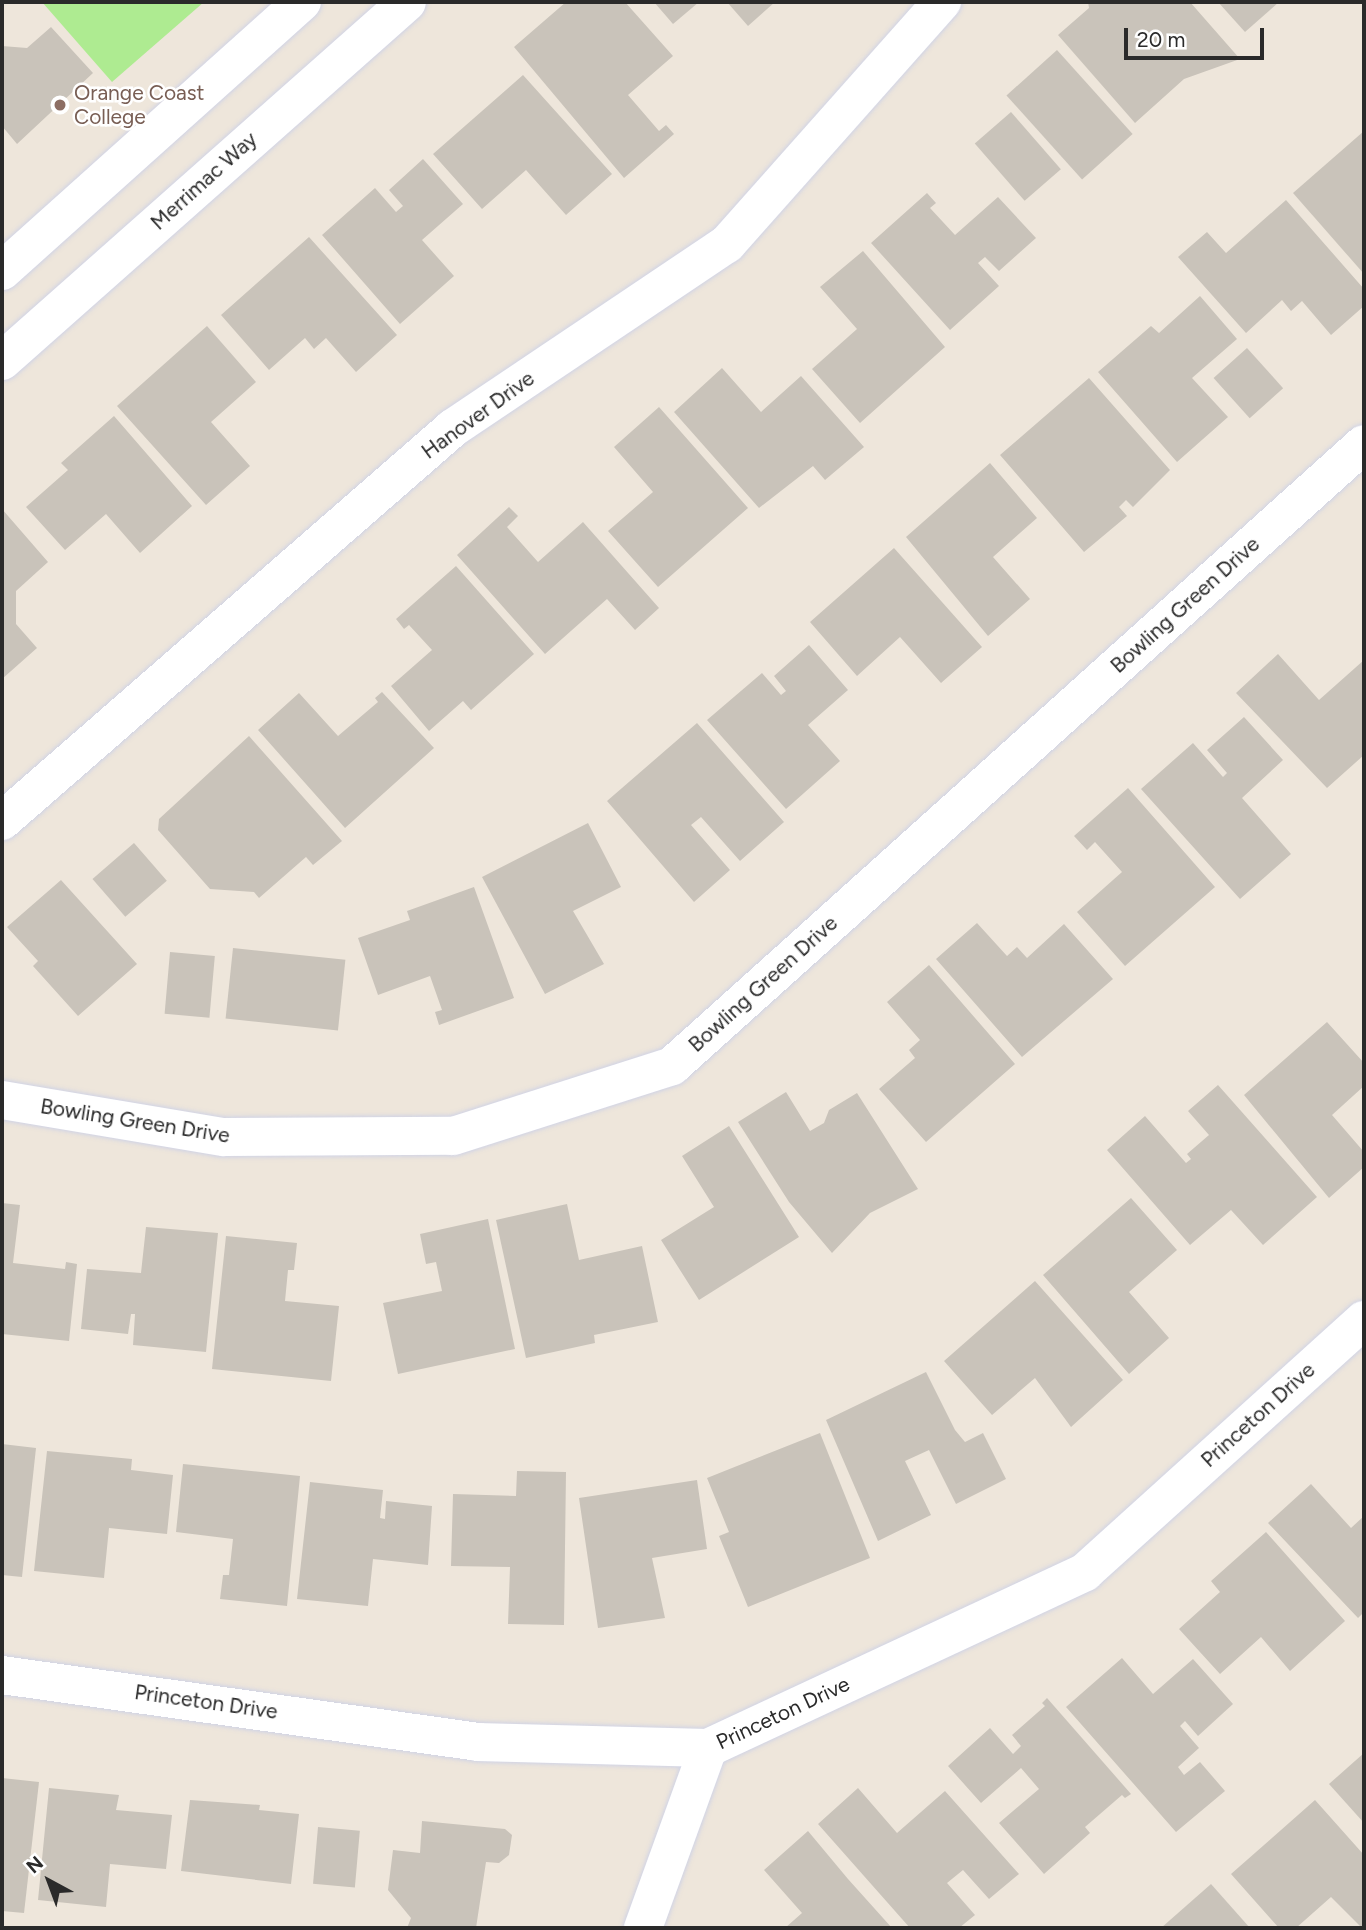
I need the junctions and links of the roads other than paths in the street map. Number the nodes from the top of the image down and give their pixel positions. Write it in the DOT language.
graph roads {
  1 [pos="302,2"];
  2 [pos="407,2"];
  3 [pos="942,2"];
  4 [pos="2,271"];
  5 [pos="2,361"];
  6 [pos="1364,444"];
  7 [pos="2,821"];
  8 [pos="2,1100"];
  9 [pos="1364,1320"];
  10 [pos="2,1675"];
  11 [pos="708,1748"];
  12 [pos="643,1928"];
  1 -- 4 [label="street"];
  2 -- 5 [label="street, Merrimac Way"];
  3 -- 7 [label="street, Hanover Drive"];
  6 -- 8 [label="street, Bowling Green Drive"];
  9 -- 11 [label="street, Princeton Drive"];
  10 -- 11 [label="street, Princeton Drive"];
  11 -- 12 [label="street"];
}
